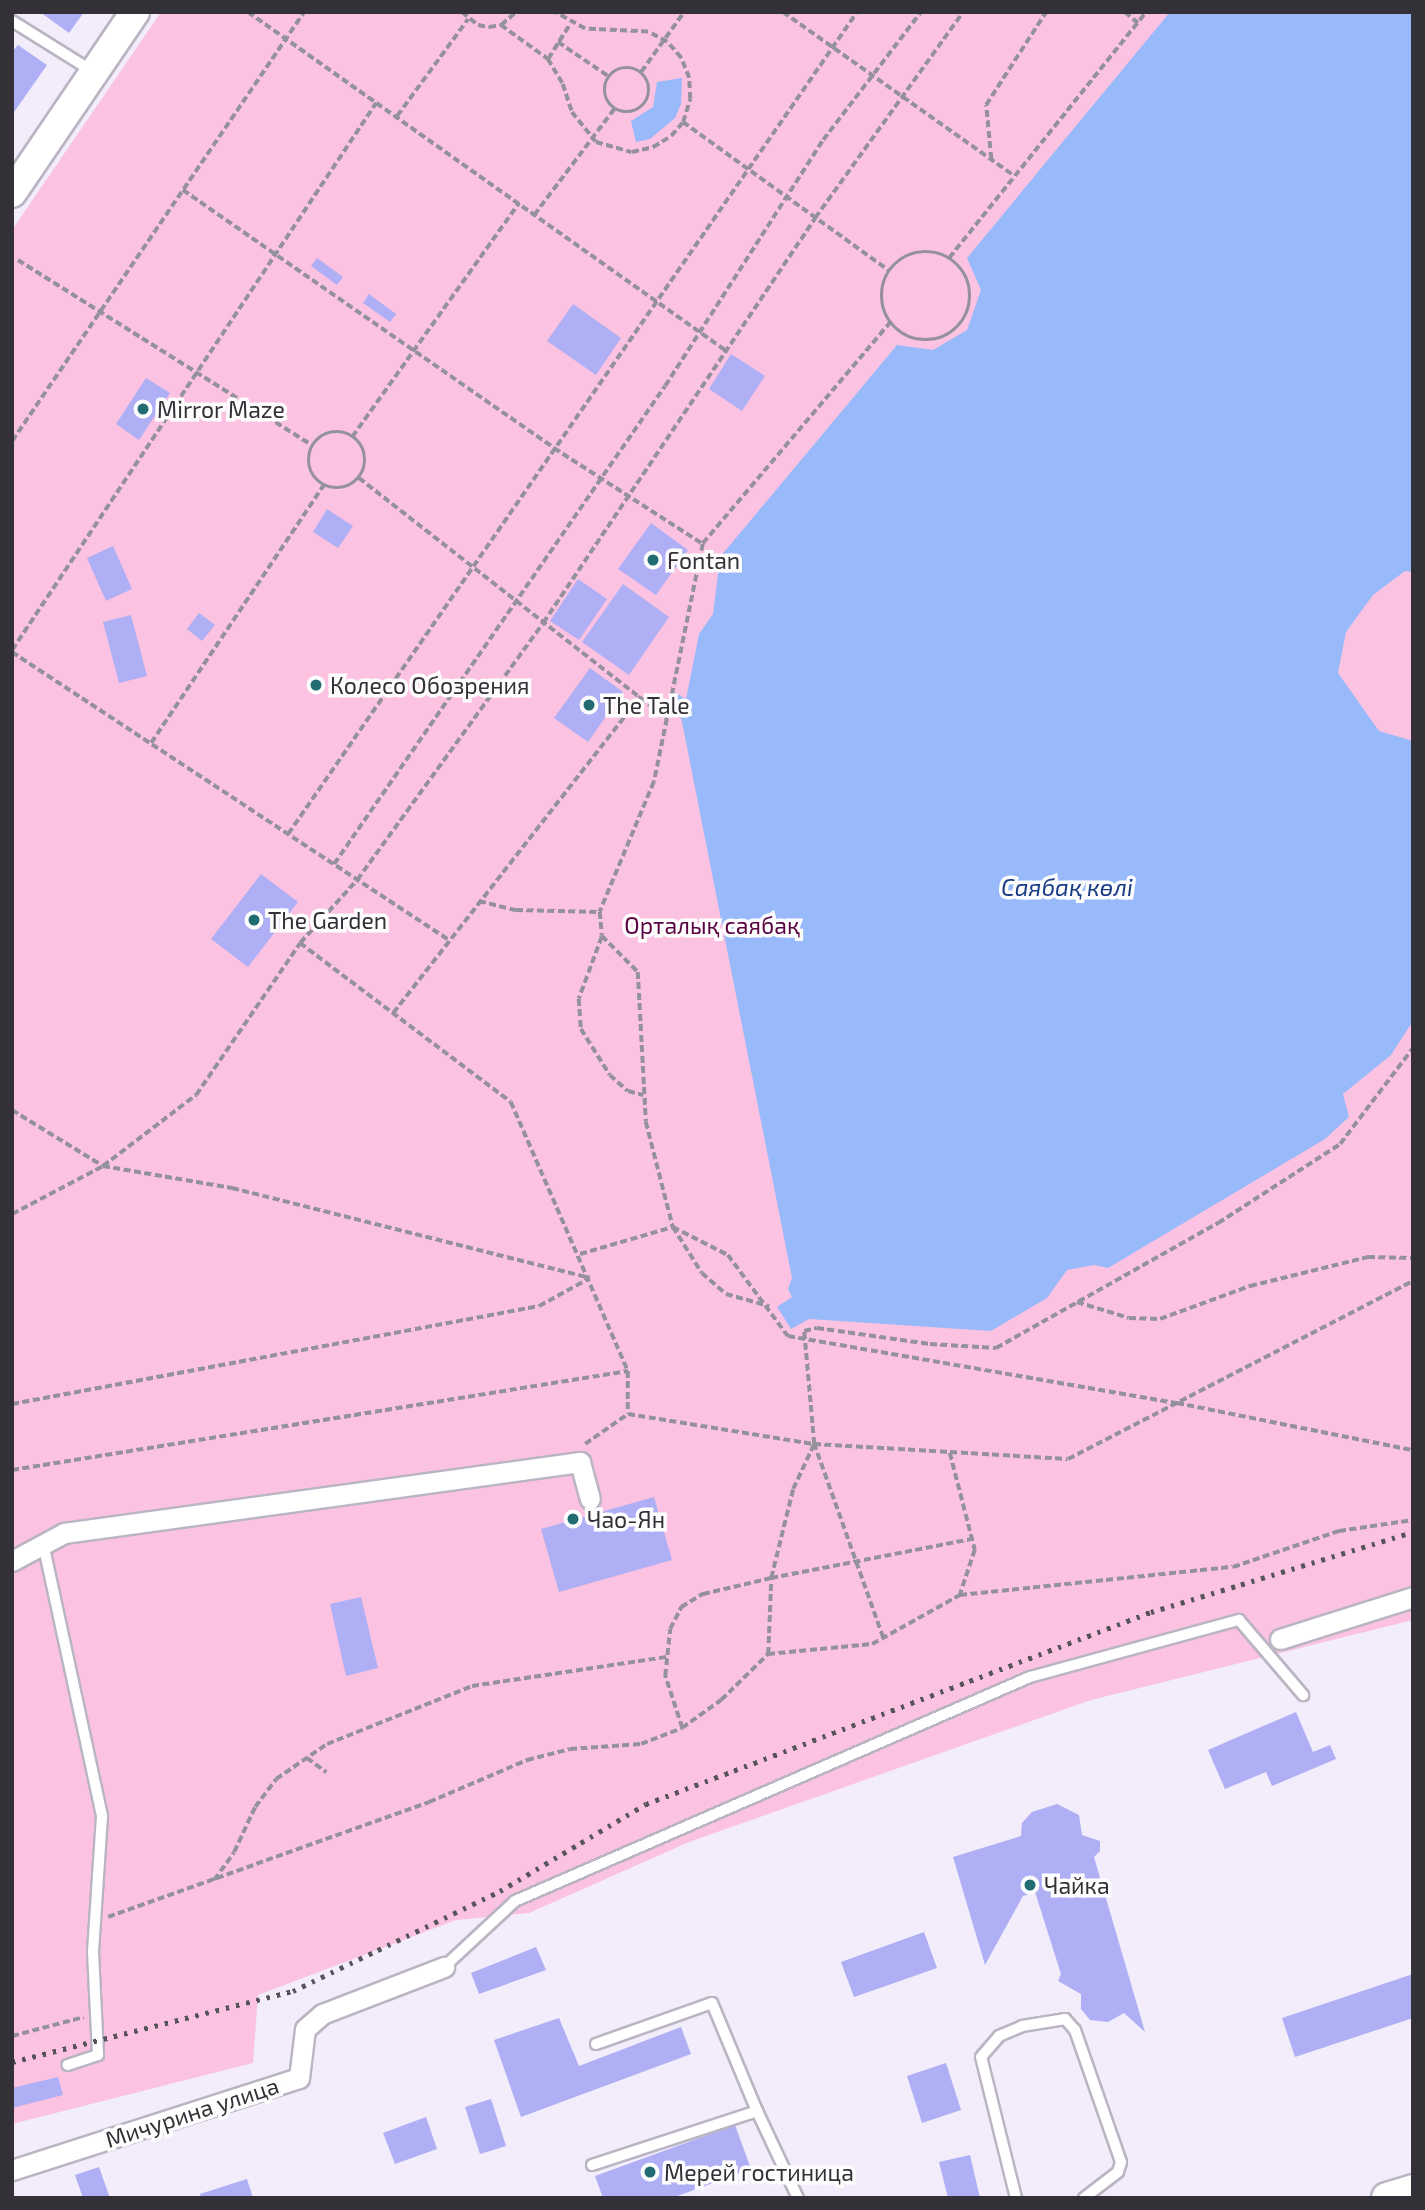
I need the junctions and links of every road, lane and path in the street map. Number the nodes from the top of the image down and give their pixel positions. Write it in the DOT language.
graph roads {
  1 [pos="135,12"];
  2 [pos="248,12"];
  3 [pos="304,12"];
  4 [pos="462,12"];
  5 [pos="516,12"];
  6 [pos="554,12"];
  7 [pos="684,12"];
  8 [pos="783,12"];
  9 [pos="857,12"];
  10 [pos="921,12"];
  11 [pos="963,12"];
  12 [pos="1046,12"];
  13 [pos="1125,12"];
  14 [pos="1146,12"];
  15 [pos="468,19"];
  16 [pos="12,22"];
  17 [pos="1138,23"];
  18 [pos="570,24"];
  19 [pos="500,25"];
  20 [pos="286,39"];
  21 [pos="663,40"];
  22 [pos="558,42"];
  23 [pos="832,47"];
  24 [pos="548,59"];
  25 [pos="94,72"];
  26 [pos="641,72"];
  27 [pos="873,75"];
  28 [pos="609,76"];
  29 [pos="904,96"];
  30 [pos="376,103"];
  31 [pos="615,108"];
  32 [pos="396,117"];
  33 [pos="683,122"];
  34 [pos="592,138"];
  35 [pos="991,159"];
  36 [pos="747,167"];
  37 [pos="1013,175"];
  38 [pos="183,190"];
  39 [pos="12,193"];
  40 [pos="787,197"];
  41 [pos="519,203"];
  42 [pos="534,215"];
  43 [pos="816,218"];
  44 [pos="275,254"];
  45 [pos="949,258"];
  46 [pos="18,260"];
  47 [pos="889,271"];
  48 [pos="656,300"];
  49 [pos="100,312"];
  50 [pos="891,322"];
  51 [pos="700,332"];
  52 [pos="413,350"];
  53 [pos="725,350"];
  54 [pos="197,373"];
  55 [pos="352,437"];
  56 [pos="12,440"];
  57 [pos="313,446"];
  58 [pos="554,448"];
  59 [pos="359,478"];
  60 [pos="601,480"];
  61 [pos="324,485"];
  62 [pos="630,499"];
  63 [pos="703,544"];
  64 [pos="473,565"];
  65 [pos="517,601"];
  66 [pos="543,623"];
  67 [pos="12,651"];
  68 [pos="641,696"];
  69 [pos="668,719"];
  70 [pos="151,743"];
  71 [pos="288,834"];
  72 [pos="334,864"];
  73 [pos="358,880"];
  74 [pos="479,901"];
  75 [pos="600,912"];
  76 [pos="602,936"];
  77 [pos="449,940"];
  78 [pos="300,943"];
  79 [pos="393,1013"];
  80 [pos="1413,1048"];
  81 [pos="643,1095"];
  82 [pos="12,1110"];
  83 [pos="103,1166"];
  84 [pos="12,1214"];
  85 [pos="673,1227"];
  86 [pos="580,1254"];
  87 [pos="1413,1258"];
  88 [pos="590,1278"];
  89 [pos="1413,1281"];
  90 [pos="1077,1303"];
  91 [pos="769,1306"];
  92 [pos="803,1339"];
  93 [pos="628,1371"];
  94 [pos="1177,1402"];
  95 [pos="12,1404"];
  96 [pos="628,1413"];
  97 [pos="814,1444"];
  98 [pos="1413,1450"];
  99 [pos="950,1453"];
  100 [pos="556,1465"];
  101 [pos="12,1470"];
  102 [pos="590,1499"];
  103 [pos="1413,1520"];
  104 [pos="972,1539"];
  105 [pos="43,1542"];
  106 [pos="12,1561"];
  107 [pos="858,1561"];
  108 [pos="771,1578"];
  109 [pos="960,1595"];
  110 [pos="1413,1597"];
  111 [pos="883,1638"];
  112 [pos="1280,1639"];
  113 [pos="768,1654"];
  114 [pos="667,1657"];
  115 [pos="1303,1696"];
  116 [pos="682,1728"];
  117 [pos="307,1758"];
  118 [pos="326,1772"];
  119 [pos="213,1881"];
  120 [pos="95,1921"];
  121 [pos="444,1967"];
  122 [pos="96,2015"];
  123 [pos="12,2036"];
  124 [pos="596,2044"];
  125 [pos="68,2065"];
  126 [pos="757,2111"];
  127 [pos="592,2165"];
  128 [pos="12,2170"];
  129 [pos="1413,2190"];
  130 [pos="798,2198"];
  131 [pos="1016,2198"];
  132 [pos="1084,2198"];
  133 [pos="1387,2198"];
  1 -- 25 [label="main road"];
  2 -- 20 [label="path"];
  3 -- 20 [label="path"];
  4 -- 15 [label="path"];
  5 -- 19 [label="path"];
  6 -- 18 [label="path"];
  7 -- 21 [label="path"];
  8 -- 23 [label="path"];
  9 -- 23 [label="path"];
  10 -- 27 [label="path"];
  11 -- 29 [label="path"];
  12 -- 35 [label="path"];
  13 -- 17 [label="path"];
  14 -- 17 [label="path"];
  15 -- 19 [label="path"];
  15 -- 32 [label="path"];
  16 -- 25 [label="lane"];
  17 -- 37 [label="path"];
  18 -- 21 [label="path"];
  18 -- 22 [label="path"];
  19 -- 24 [label="path"];
  20 -- 30 [label="path"];
  20 -- 38 [label="path"];
  21 -- 26 [label="path"];
  21 -- 33 [label="path"];
  22 -- 24 [label="path"];
  22 -- 28 [label="path"];
  23 -- 27 [label="path"];
  23 -- 36 [label="path"];
  24 -- 34 [label="path"];
  25 -- 39 [label="main road"];
  26 -- 28 [label="path"];
  26 -- 31 [label="path"];
  27 -- 29 [label="path"];
  27 -- 40 [label="path"];
  28 -- 31 [label="path"];
  29 -- 35 [label="path"];
  29 -- 43 [label="path"];
  30 -- 32 [label="path"];
  30 -- 44 [label="path"];
  31 -- 34 [label="path"];
  32 -- 41 [label="path"];
  33 -- 34 [label="path"];
  33 -- 36 [label="path"];
  34 -- 42 [label="path"];
  35 -- 37 [label="path"];
  36 -- 40 [label="path"];
  36 -- 48 [label="path"];
  37 -- 45 [label="path"];
  38 -- 44 [label="path"];
  38 -- 49 [label="path"];
  40 -- 43 [label="path"];
  40 -- 51 [label="path"];
  41 -- 42 [label="path"];
  41 -- 52 [label="path"];
  42 -- 48 [label="path"];
  43 -- 47 [label="path"];
  43 -- 53 [label="path"];
  44 -- 52 [label="path"];
  44 -- 54 [label="path"];
  45 -- 47 [label="path"];
  45 -- 50 [label="path"];
  46 -- 49 [label="path"];
  47 -- 50 [label="path"];
  48 -- 51 [label="path"];
  48 -- 58 [label="path"];
  49 -- 54 [label="path"];
  49 -- 56 [label="path"];
  50 -- 63 [label="path"];
  51 -- 53 [label="path"];
  51 -- 60 [label="path"];
  52 -- 55 [label="path"];
  52 -- 58 [label="path"];
  53 -- 62 [label="path"];
  54 -- 57 [label="path"];
  54 -- 67 [label="path"];
  55 -- 57 [label="path"];
  55 -- 59 [label="path"];
  57 -- 61 [label="path"];
  58 -- 60 [label="path"];
  58 -- 64 [label="path"];
  59 -- 61 [label="path"];
  59 -- 64 [label="path"];
  60 -- 62 [label="path"];
  60 -- 65 [label="path"];
  61 -- 70 [label="path"];
  62 -- 63 [label="path"];
  62 -- 66 [label="path"];
  63 -- 69 [label="path"];
  64 -- 65 [label="path"];
  64 -- 71 [label="path"];
  65 -- 66 [label="path"];
  65 -- 72 [label="path"];
  66 -- 68 [label="path"];
  66 -- 73 [label="path"];
  67 -- 70 [label="path"];
  68 -- 69 [label="path"];
  68 -- 74 [label="path"];
  69 -- 75 [label="path"];
  70 -- 71 [label="path"];
  71 -- 72 [label="path"];
  72 -- 73 [label="path"];
  73 -- 77 [label="path"];
  73 -- 78 [label="path"];
  74 -- 75 [label="path"];
  74 -- 77 [label="path"];
  75 -- 76 [label="path"];
  76 -- 81 [label="path"];
  76 -- 81 [label="path"];
  77 -- 79 [label="path"];
  78 -- 79 [label="path"];
  78 -- 83 [label="path"];
  79 -- 86 [label="path"];
  80 -- 90 [label="path"];
  81 -- 85 [label="path"];
  82 -- 83 [label="path"];
  83 -- 84 [label="path"];
  83 -- 88 [label="path"];
  85 -- 86 [label="path"];
  85 -- 91 [label="path"];
  85 -- 91 [label="path"];
  86 -- 88 [label="path"];
  87 -- 90 [label="path"];
  88 -- 93 [label="path"];
  88 -- 95 [label="path"];
  89 -- 94 [label="path"];
  90 -- 92 [label="path"];
  91 -- 92 [label="path"];
  92 -- 94 [label="path"];
  92 -- 97 [label="path"];
  93 -- 96 [label="path"];
  93 -- 101 [label="path"];
  94 -- 98 [label="path"];
  94 -- 99 [label="path"];
  96 -- 97 [label="path"];
  96 -- 100 [label="path"];
  97 -- 99 [label="path"];
  97 -- 107 [label="path"];
  97 -- 108 [label="path"];
  99 -- 104 [label="path"];
  100 -- 102 [label="street"];
  100 -- 105 [label="street"];
  103 -- 109 [label="path"];
  104 -- 107 [label="path"];
  104 -- 109 [label="path"];
  105 -- 106 [label="street"];
  105 -- 120 [label="lane"];
  107 -- 108 [label="path"];
  107 -- 111 [label="path"];
  108 -- 113 [label="path"];
  108 -- 114 [label="path"];
  109 -- 111 [label="path"];
  110 -- 112 [label="street"];
  111 -- 113 [label="path"];
  113 -- 116 [label="path"];
  114 -- 116 [label="path"];
  114 -- 117 [label="path"];
  115 -- 121 [label="lane"];
  116 -- 119 [label="path"];
  117 -- 118 [label="path"];
  117 -- 119 [label="path"];
  119 -- 120 [label="path"];
  120 -- 122 [label="lane"];
  121 -- 128 [label="street, Мичурина улица"];
  122 -- 123 [label="path"];
  122 -- 125 [label="lane"];
  124 -- 126 [label="lane"];
  126 -- 127 [label="lane"];
  126 -- 130 [label="lane"];
  129 -- 133 [label="main road"];
  131 -- 132 [label="lane"];
}
